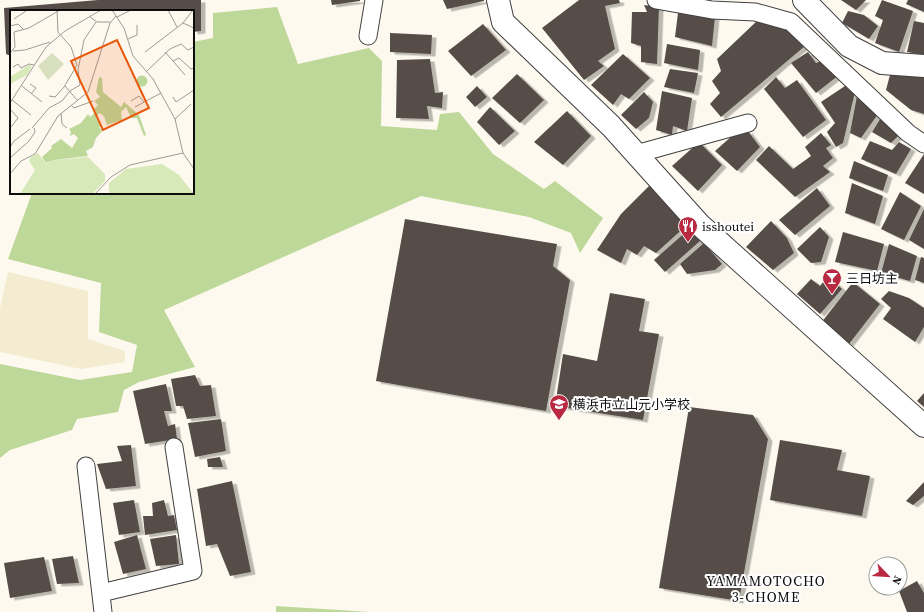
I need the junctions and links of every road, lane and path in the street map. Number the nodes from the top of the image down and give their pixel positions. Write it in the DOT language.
graph roads {
  1 [pos="374,0"];
  2 [pos="498,0"];
  3 [pos="656,0"];
  4 [pos="804,0"];
  5 [pos="368,36"];
  6 [pos="924,66"];
  7 [pos="748,123"];
  8 [pos="924,144"];
  9 [pos="636,154"];
  10 [pos="924,426"];
  11 [pos="174,447"];
  12 [pos="86,466"];
  13 [pos="101,593"];
  14 [pos="103,612"];
  1 -- 5 [label="lane"];
  2 -- 9 [label="street"];
  3 -- 8 [label="lane"];
  4 -- 6 [label="street"];
  7 -- 9 [label="lane"];
  9 -- 10 [label="street"];
  11 -- 13 [label="lane"];
  12 -- 13 [label="lane"];
  13 -- 14 [label="lane"];
}
